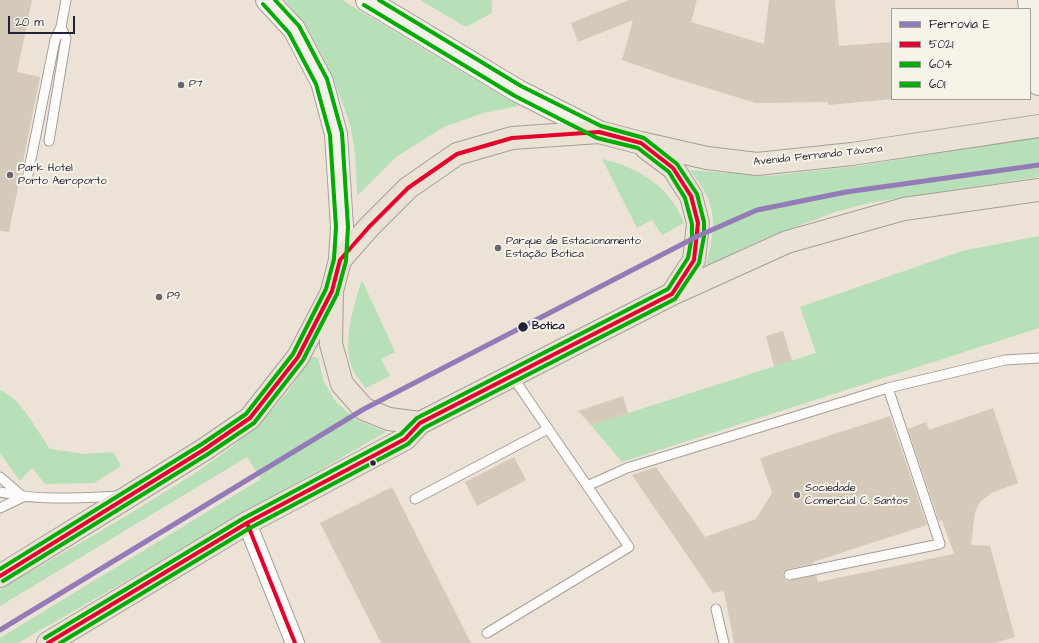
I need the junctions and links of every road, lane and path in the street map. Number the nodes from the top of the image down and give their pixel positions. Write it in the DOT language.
graph roads {
  1 [pos="66,0"];
  2 [pos="267,0"];
  3 [pos="368,0"];
  4 [pos="1031,17"];
  5 [pos="61,27"];
  6 [pos="1039,84"];
  7 [pos="1039,126"];
  8 [pos="598,132"];
  9 [pos="49,140"];
  10 [pos="641,144"];
  11 [pos="27,179"];
  12 [pos="1039,190"];
  13 [pos="340,260"];
  14 [pos="332,291"];
  15 [pos="672,294"];
  16 [pos="1039,358"];
  17 [pos="512,376"];
  18 [pos="888,388"];
  19 [pos="420,423"];
  20 [pos="548,429"];
  21 [pos="0,477"];
  22 [pos="587,486"];
  23 [pos="0,492"];
  24 [pos="129,496"];
  25 [pos="23,497"];
  26 [pos="414,499"];
  27 [pos="0,508"];
  28 [pos="247,523"];
  29 [pos="789,575"];
  30 [pos="0,576"];
  31 [pos="716,609"];
  32 [pos="487,633"];
  33 [pos="58,640"];
  34 [pos="295,643"];
  35 [pos="724,643"];
  1 -- 5 [label="lane"];
  2 -- 13 [label="main road"];
  3 -- 8 [label="main road"];
  4 -- 6 [label="main road"];
  5 -- 9 [label="lane"];
  5 -- 11 [label="lane"];
  7 -- 10 [label="main road, Avenida Fernando Távora"];
  8 -- 10 [label="main road, Avenida Fernando Távora"];
  8 -- 13 [label="main road, Avenida Fernando Távora"];
  10 -- 15 [label="main road"];
  12 -- 15 [label="main road"];
  13 -- 14 [label="main road, Avenida Fernando Távora"];
  14 -- 19 [label="main road, Avenida Fernando Távora"];
  14 -- 24 [label="main road, Avenida Fernando Távora"];
  15 -- 17 [label="main road"];
  16 -- 18 [label="lane"];
  17 -- 19 [label="main road"];
  17 -- 20 [label="lane"];
  18 -- 22 [label="lane"];
  18 -- 29 [label="lane"];
  19 -- 28 [label="main road"];
  20 -- 22 [label="lane"];
  20 -- 26 [label="lane"];
  21 -- 25 [label="lane"];
  22 -- 32 [label="lane"];
  23 -- 25 [label="lane"];
  24 -- 25 [label="lane"];
  24 -- 30 [label="main road, Avenida Fernando Távora"];
  25 -- 27 [label="lane"];
  28 -- 33 [label="main road"];
  28 -- 34 [label="street"];
  31 -- 35 [label="lane"];
}
